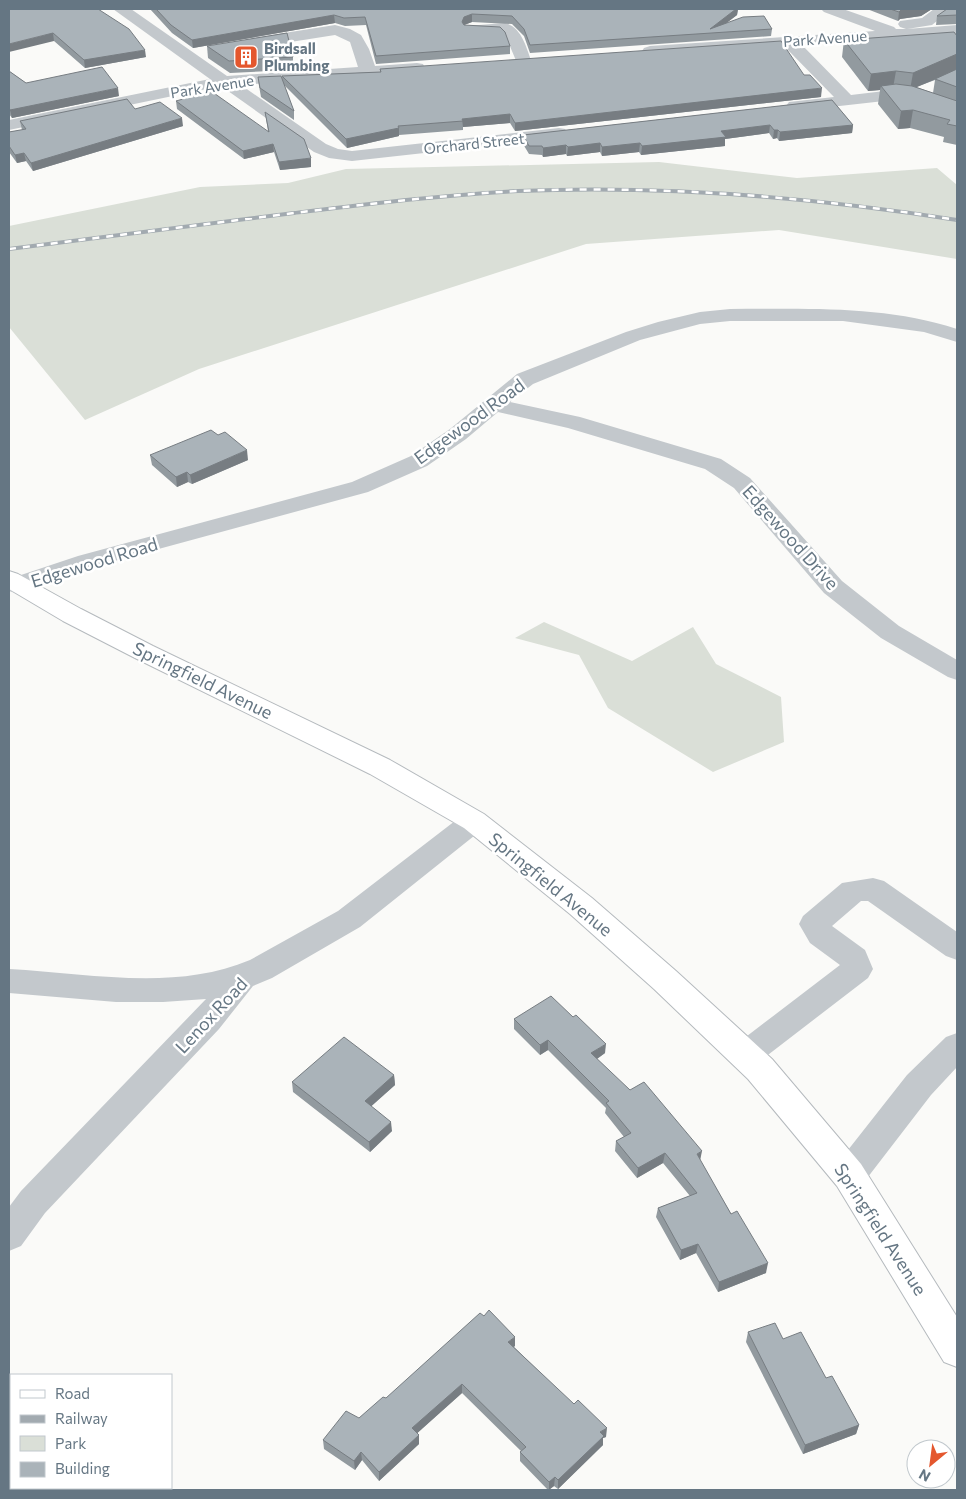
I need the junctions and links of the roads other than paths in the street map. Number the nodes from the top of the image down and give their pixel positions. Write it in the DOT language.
graph roads {
  1 [pos="121,9"];
  2 [pos="829,9"];
  3 [pos="944,9"];
  4 [pos="874,25"];
  5 [pos="472,29"];
  6 [pos="957,30"];
  7 [pos="896,33"];
  8 [pos="789,41"];
  9 [pos="236,46"];
  10 [pos="207,51"];
  11 [pos="632,52"];
  12 [pos="187,55"];
  13 [pos="543,58"];
  14 [pos="523,60"];
  15 [pos="505,61"];
  16 [pos="430,67"];
  17 [pos="368,71"];
  18 [pos="224,81"];
  19 [pos="935,86"];
  20 [pos="912,97"];
  21 [pos="847,100"];
  22 [pos="782,108"];
  23 [pos="957,114"];
  24 [pos="9,125"];
  25 [pos="578,131"];
  26 [pos="957,336"];
  27 [pos="494,405"];
  28 [pos="12,582"];
  29 [pos="957,671"];
  30 [pos="474,821"];
  31 [pos="957,948"];
  32 [pos="242,977"];
  33 [pos="9,981"];
  34 [pos="957,1046"];
  35 [pos="745,1055"];
  36 [pos="849,1175"];
  37 [pos="9,1235"];
  38 [pos="957,1350"];
  1 -- 12 [label="street, Orchard Street"];
  2 -- 4 [label="street"];
  3 -- 4 [label="street"];
  4 -- 7 [label="street"];
  5 -- 14 [label="street"];
  6 -- 7 [label="street, Park Avenue"];
  7 -- 8 [label="street, Park Avenue"];
  8 -- 11 [label="street, Park Avenue"];
  8 -- 21 [label="street"];
  9 -- 17 [label="street"];
  10 -- 12 [label="street"];
  12 -- 18 [label="street, Orchard Street"];
  13 -- 14 [label="street"];
  14 -- 15 [label="street"];
  16 -- 17 [label="street, Park Avenue"];
  17 -- 18 [label="street, Park Avenue"];
  18 -- 24 [label="street, Park Avenue"];
  18 -- 25 [label="street, Orchard Street"];
  19 -- 20 [label="street"];
  20 -- 21 [label="street"];
  20 -- 23 [label="street"];
  21 -- 22 [label="street"];
  26 -- 27 [label="street, Edgewood Road"];
  27 -- 28 [label="street, Edgewood Road"];
  27 -- 29 [label="street, Edgewood Drive"];
  28 -- 30 [label="main road, Springfield Avenue"];
  30 -- 32 [label="street, Lenox Road"];
  30 -- 35 [label="main road, Springfield Avenue"];
  31 -- 35 [label="street"];
  32 -- 33 [label="street"];
  32 -- 37 [label="street, Lenox Road"];
  34 -- 36 [label="street"];
  35 -- 36 [label="main road, Springfield Avenue"];
  36 -- 38 [label="main road, Springfield Avenue"];
}
